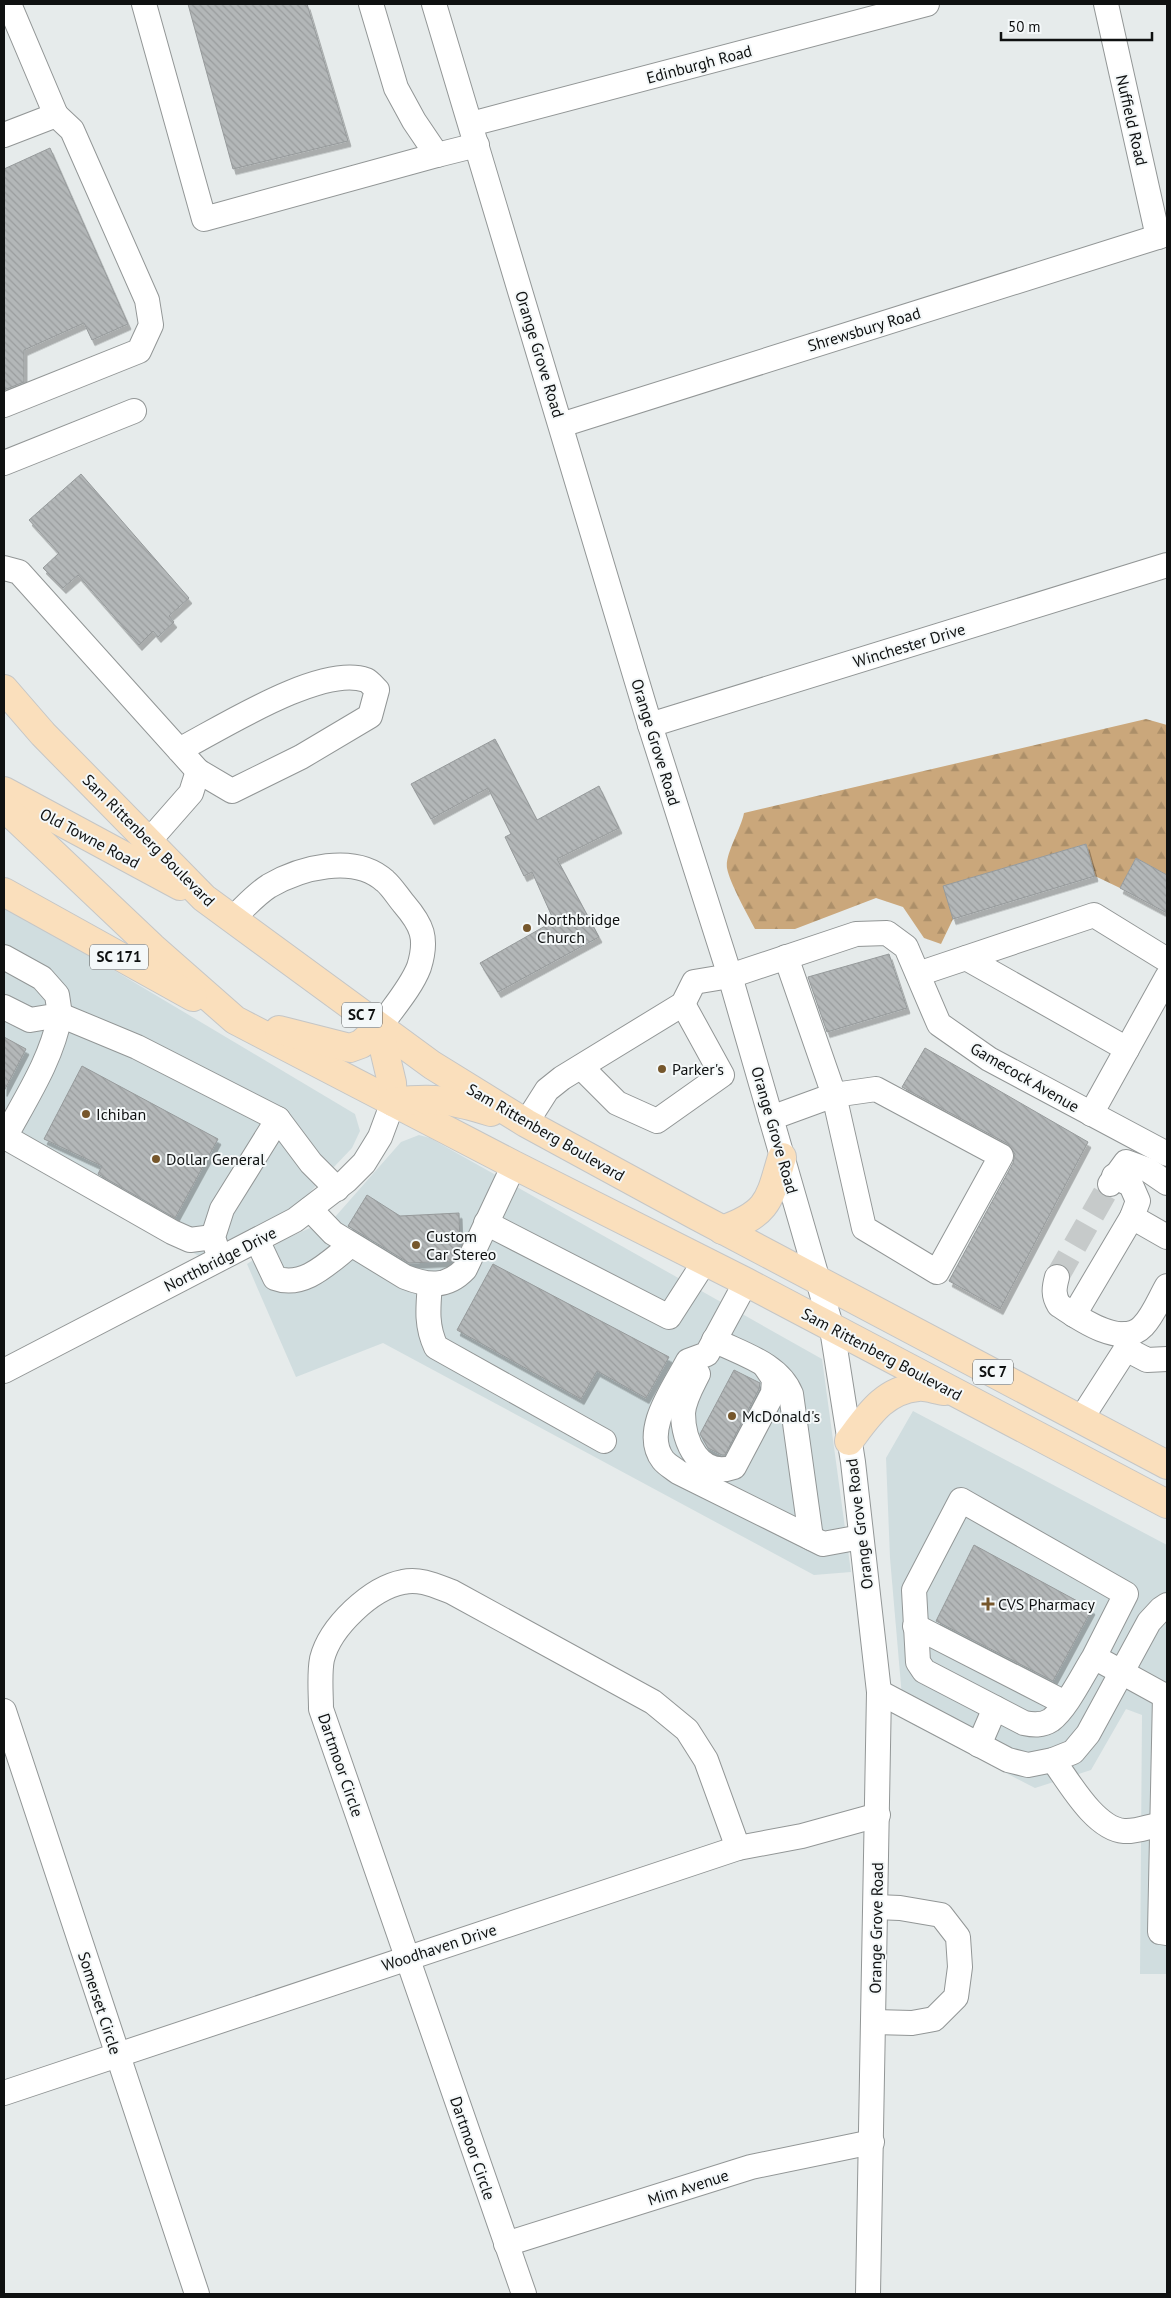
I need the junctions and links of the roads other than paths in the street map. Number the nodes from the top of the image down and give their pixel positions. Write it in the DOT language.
graph roads {
  1 [pos="10,4"];
  2 [pos="144,4"];
  3 [pos="372,4"];
  4 [pos="434,4"];
  5 [pos="927,4"];
  6 [pos="1106,4"];
  7 [pos="56,115"];
  8 [pos="5,130"];
  9 [pos="474,134"];
  10 [pos="437,155"];
  11 [pos="1163,236"];
  12 [pos="4,405"];
  13 [pos="134,411"];
  14 [pos="561,425"];
  15 [pos="4,463"];
  16 [pos="1167,565"];
  17 [pos="4,568"];
  18 [pos="4,689"];
  19 [pos="650,724"];
  20 [pos="179,750"];
  21 [pos="198,771"];
  22 [pos="4,791"];
  23 [pos="4,807"];
  24 [pos="148,842"];
  25 [pos="4,892"];
  26 [pos="204,898"];
  27 [pos="232,919"];
  28 [pos="4,957"];
  29 [pos="786,957"];
  30 [pos="966,958"];
  31 [pos="1167,960"];
  32 [pos="918,974"];
  33 [pos="730,976"];
  34 [pos="1167,977"];
  35 [pos="683,1004"];
  36 [pos="4,1007"];
  37 [pos="60,1015"];
  38 [pos="235,1020"];
  39 [pos="379,1028"];
  40 [pos="1127,1049"];
  41 [pos="581,1067"];
  42 [pos="834,1094"];
  43 [pos="394,1102"];
  44 [pos="1091,1114"];
  45 [pos="771,1118"];
  46 [pos="278,1119"];
  47 [pos="526,1123"];
  48 [pos="1167,1154"];
  49 [pos="782,1157"];
  50 [pos="514,1165"];
  51 [pos="1167,1183"];
  52 [pos="337,1189"];
  53 [pos="310,1209"];
  54 [pos="1132,1217"];
  55 [pos="486,1223"];
  56 [pos="722,1230"];
  57 [pos="1167,1237"];
  58 [pos="257,1240"];
  59 [pos="352,1245"];
  60 [pos="217,1248"];
  61 [pos="705,1261"];
  62 [pos="1057,1277"];
  63 [pos="818,1279"];
  64 [pos="746,1282"];
  65 [pos="430,1284"];
  66 [pos="1167,1286"];
  67 [pos="1074,1315"];
  68 [pos="832,1329"];
  69 [pos="1126,1342"];
  70 [pos="705,1351"];
  71 [pos="1167,1359"];
  72 [pos="765,1366"];
  73 [pos="4,1371"];
  74 [pos="958,1394"];
  75 [pos="1081,1419"];
  76 [pos="604,1440"];
  77 [pos="849,1441"];
  78 [pos="1167,1465"];
  79 [pos="1167,1504"];
  80 [pos="861,1537"];
  81 [pos="811,1538"];
  82 [pos="1167,1605"];
  83 [pos="916,1626"];
  84 [pos="1094,1657"];
  85 [pos="1122,1671"];
  86 [pos="879,1692"];
  87 [pos="1065,1703"];
  88 [pos="995,1708"];
  89 [pos="4,1711"];
  90 [pos="8,1740"];
  91 [pos="979,1745"];
  92 [pos="1054,1760"];
  93 [pos="1165,1794"];
  94 [pos="878,1815"];
  95 [pos="1162,1824"];
  96 [pos="738,1848"];
  97 [pos="876,1907"];
  98 [pos="1167,1933"];
  99 [pos="408,1957"];
  100 [pos="874,2022"];
  101 [pos="118,2054"];
  102 [pos="4,2093"];
  103 [pos="872,2142"];
  104 [pos="506,2244"];
  105 [pos="197,2294"];
  106 [pos="524,2294"];
  107 [pos="868,2294"];
  1 -- 7 [label="street"];
  2 -- 10 [label="street, Edinburgh Road"];
  3 -- 10 [label="street"];
  4 -- 9 [label="street, Orange Grove Road"];
  5 -- 9 [label="street, Edinburgh Road"];
  6 -- 11 [label="street, Nuffield Road"];
  7 -- 8 [label="street"];
  7 -- 12 [label="street"];
  9 -- 10 [label="street, Edinburgh Road"];
  9 -- 14 [label="street, Orange Grove Road"];
  11 -- 14 [label="street, Shrewsbury Road"];
  13 -- 15 [label="street"];
  14 -- 19 [label="street, Orange Grove Road"];
  16 -- 19 [label="street, Winchester Drive"];
  17 -- 20 [label="street"];
  18 -- 24 [label="main road, Sam Rittenberg Boulevard / SC 7"];
  19 -- 33 [label="street, Orange Grove Road"];
  20 -- 21 [label="street"];
  20 -- 21 [label="street"];
  21 -- 24 [label="street"];
  22 -- 26 [label="main road, Old Towne Road"];
  23 -- 38 [label="main road, Sam Rittenberg Boulevard / SC 7"];
  24 -- 26 [label="main road, Sam Rittenberg Boulevard / SC 7"];
  25 -- 38 [label="main road, SC 171"];
  26 -- 27 [label="main road, Sam Rittenberg Boulevard / SC 7"];
  27 -- 39 [label="main road, Sam Rittenberg Boulevard / SC 7"];
  27 -- 39 [label="street"];
  28 -- 37 [label="street"];
  29 -- 32 [label="street, Gamecock Avenue"];
  29 -- 33 [label="street, Gamecock Avenue"];
  29 -- 42 [label="street"];
  30 -- 31 [label="street"];
  30 -- 32 [label="street"];
  30 -- 40 [label="street"];
  32 -- 44 [label="street, Gamecock Avenue"];
  33 -- 35 [label="street, Gamecock Avenue"];
  33 -- 45 [label="street, Orange Grove Road"];
  34 -- 40 [label="street"];
  35 -- 41 [label="street"];
  35 -- 41 [label="street"];
  36 -- 37 [label="street"];
  37 -- 46 [label="street"];
  37 -- 60 [label="street"];
  38 -- 39 [label="main road"];
  38 -- 43 [label="main road, Sam Rittenberg Boulevard / SC 7"];
  39 -- 43 [label="main road"];
  39 -- 47 [label="main road, Sam Rittenberg Boulevard / SC 7"];
  40 -- 44 [label="street"];
  41 -- 47 [label="street"];
  42 -- 42 [label="street"];
  42 -- 45 [label="street"];
  43 -- 47 [label="main road"];
  43 -- 50 [label="main road, Sam Rittenberg Boulevard / SC 7"];
  43 -- 52 [label="street, Northbridge Drive"];
  44 -- 48 [label="street, Gamecock Avenue"];
  45 -- 49 [label="street, Orange Grove Road"];
  46 -- 52 [label="street"];
  46 -- 60 [label="street"];
  47 -- 56 [label="main road, Sam Rittenberg Boulevard / SC 7"];
  49 -- 56 [label="main road"];
  49 -- 63 [label="street, Orange Grove Road"];
  50 -- 55 [label="street"];
  50 -- 61 [label="main road, Sam Rittenberg Boulevard / SC 7"];
  51 -- 54 [label="street"];
  52 -- 53 [label="street, Northbridge Drive"];
  53 -- 58 [label="street, Northbridge Drive"];
  53 -- 59 [label="street"];
  54 -- 57 [label="street"];
  54 -- 67 [label="street"];
  55 -- 61 [label="street"];
  55 -- 65 [label="street"];
  56 -- 63 [label="main road, Sam Rittenberg Boulevard / SC 7"];
  58 -- 59 [label="street"];
  58 -- 60 [label="street, Northbridge Drive"];
  59 -- 65 [label="street"];
  60 -- 73 [label="street, Northbridge Drive"];
  61 -- 64 [label="main road, Sam Rittenberg Boulevard / SC 7"];
  62 -- 67 [label="street"];
  63 -- 68 [label="street, Orange Grove Road"];
  63 -- 75 [label="main road, Sam Rittenberg Boulevard / SC 7"];
  64 -- 68 [label="main road, Sam Rittenberg Boulevard / SC 7"];
  64 -- 70 [label="street"];
  65 -- 76 [label="street"];
  66 -- 69 [label="street"];
  67 -- 69 [label="street"];
  68 -- 74 [label="main road, Sam Rittenberg Boulevard / SC 7"];
  68 -- 77 [label="street, Orange Grove Road"];
  69 -- 71 [label="street"];
  69 -- 75 [label="street"];
  70 -- 72 [label="street"];
  70 -- 72 [label="street"];
  70 -- 81 [label="street"];
  72 -- 81 [label="street"];
  74 -- 77 [label="main road"];
  74 -- 79 [label="main road, Sam Rittenberg Boulevard / SC 7"];
  75 -- 78 [label="main road, Sam Rittenberg Boulevard / SC 7"];
  77 -- 80 [label="street, Orange Grove Road"];
  80 -- 81 [label="street"];
  80 -- 86 [label="street, Orange Grove Road"];
  82 -- 85 [label="street"];
  83 -- 84 [label="street"];
  83 -- 87 [label="street"];
  83 -- 88 [label="street"];
  84 -- 85 [label="street"];
  84 -- 87 [label="street"];
  85 -- 92 [label="street"];
  85 -- 93 [label="street"];
  86 -- 91 [label="street"];
  86 -- 94 [label="street, Orange Grove Road"];
  87 -- 88 [label="street"];
  88 -- 91 [label="street"];
  89 -- 90 [label="street, Somerset Circle"];
  90 -- 101 [label="street, Somerset Circle"];
  91 -- 92 [label="street"];
  92 -- 95 [label="street"];
  93 -- 95 [label="street"];
  94 -- 96 [label="street, Woodhaven Drive"];
  94 -- 97 [label="street, Orange Grove Road"];
  95 -- 98 [label="street"];
  96 -- 99 [label="street, Woodhaven Drive"];
  96 -- 99 [label="street, Dartmoor Circle"];
  97 -- 100 [label="street, Orange Grove Road"];
  97 -- 100 [label="street"];
  99 -- 101 [label="street, Woodhaven Drive"];
  99 -- 104 [label="street, Dartmoor Circle"];
  100 -- 103 [label="street, Orange Grove Road"];
  101 -- 102 [label="street, Woodhaven Drive"];
  101 -- 105 [label="street, Somerset Circle"];
  103 -- 104 [label="street, Mim Avenue"];
  103 -- 107 [label="street, Orange Grove Road"];
  104 -- 106 [label="street, Dartmoor Circle"];
}
